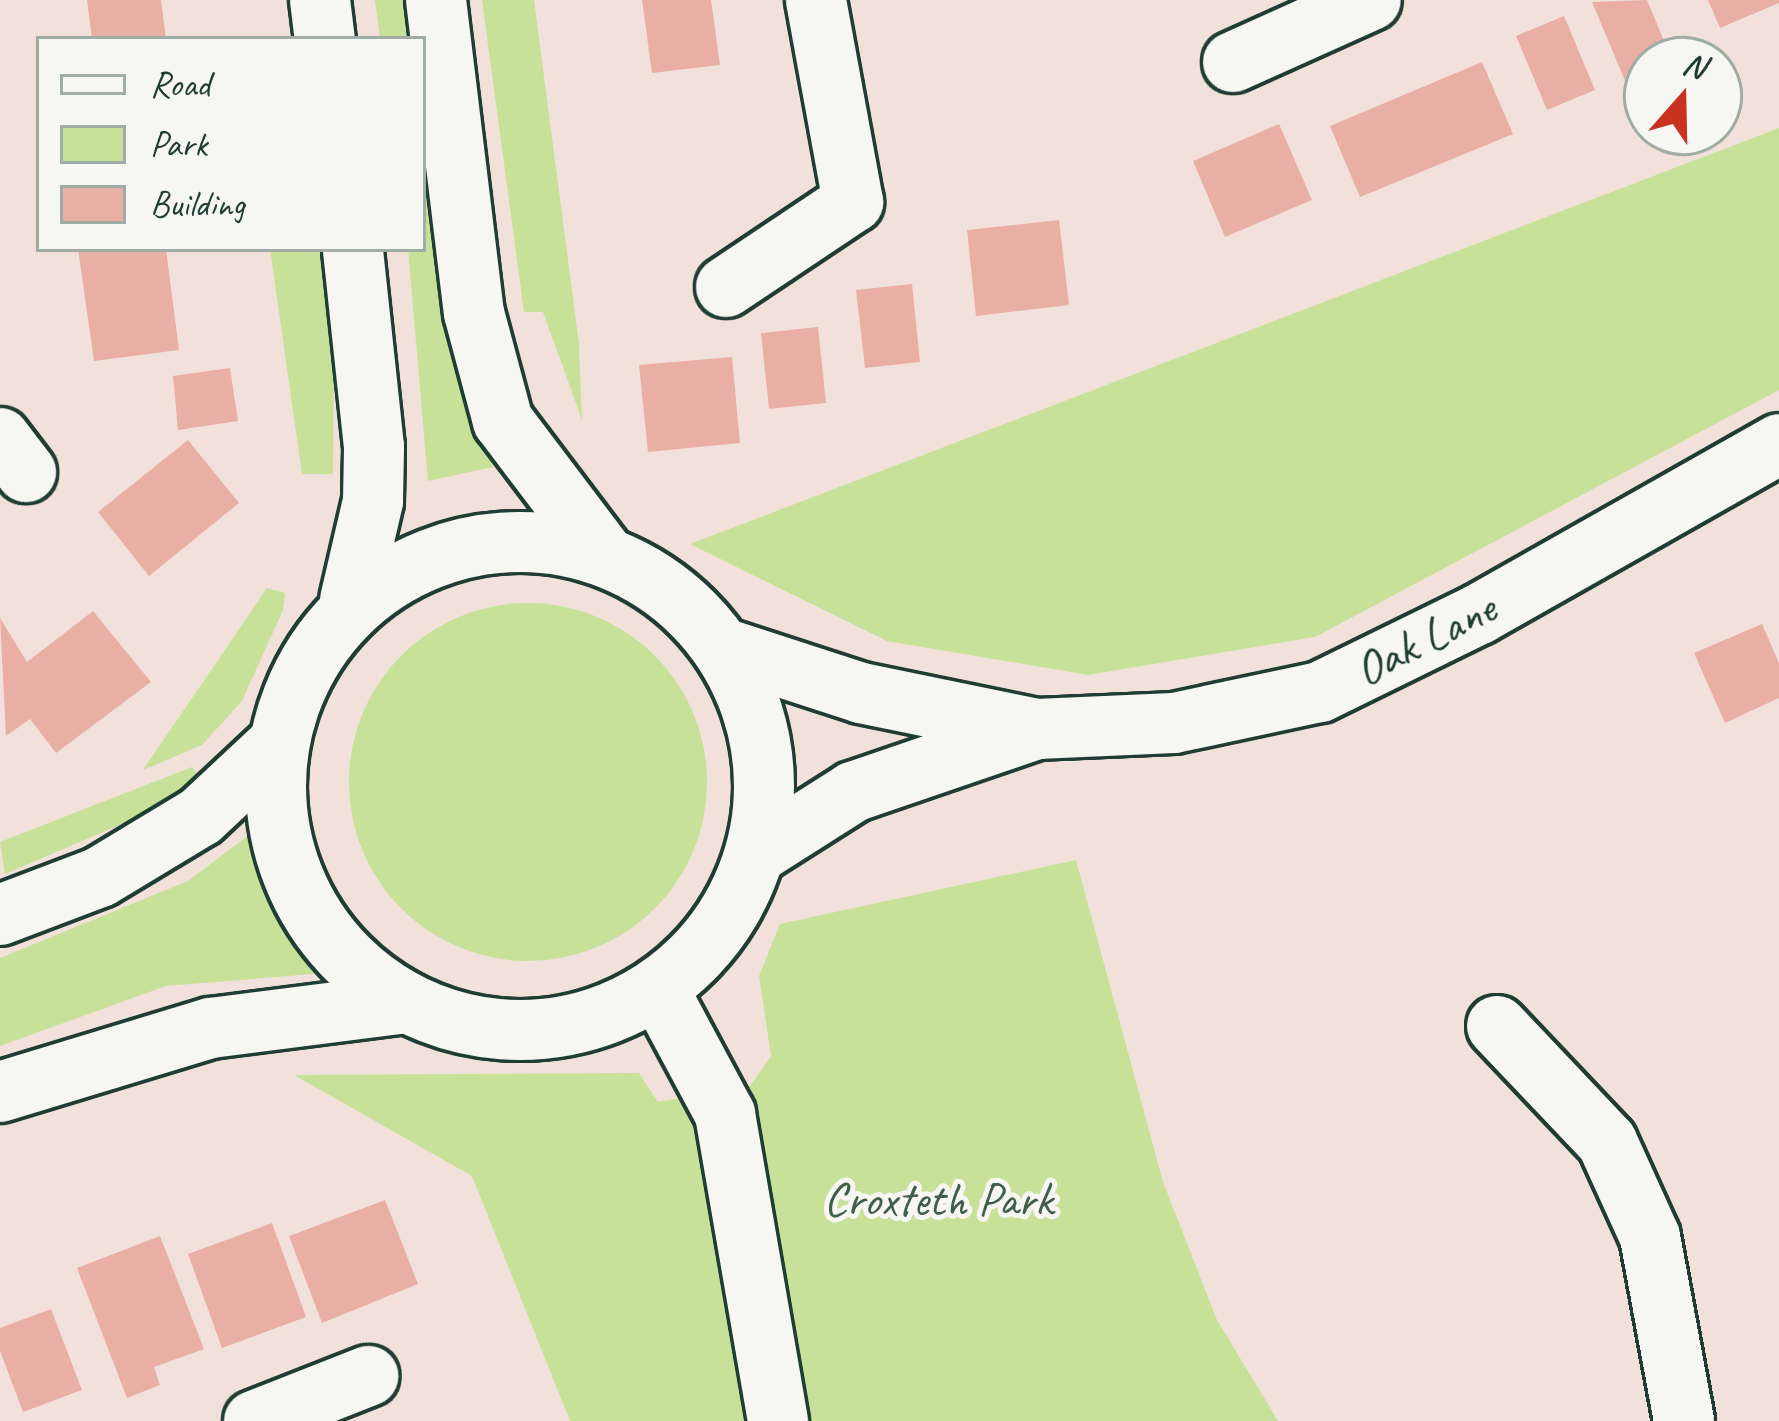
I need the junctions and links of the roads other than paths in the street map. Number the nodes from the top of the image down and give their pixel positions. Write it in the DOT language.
graph roads {
  1 [pos="320,0"];
  2 [pos="436,0"];
  3 [pos="816,0"];
  4 [pos="1371,0"];
  5 [pos="325,36"];
  6 [pos="1233,62"];
  7 [pos="353,252"];
  8 [pos="726,287"];
  9 [pos="1779,444"];
  10 [pos="605,556"];
  11 [pos="350,600"];
  12 [pos="729,650"];
  13 [pos="1036,729"];
  14 [pos="279,743"];
  15 [pos="757,853"];
  16 [pos="0,915"];
  17 [pos="658,989"];
  18 [pos="398,1004"];
  19 [pos="1497,1026"];
  20 [pos="0,1092"];
  21 [pos="368,1376"];
  22 [pos="254,1421"];
  23 [pos="778,1421"];
  24 [pos="1684,1421"];
  1 -- 5 [label="street"];
  2 -- 10 [label="street"];
  3 -- 8 [label="street"];
  4 -- 6 [label="street"];
  7 -- 11 [label="street"];
  9 -- 13 [label="street, Oak Lane"];
  10 -- 11 [label="street"];
  10 -- 12 [label="street"];
  11 -- 14 [label="street"];
  12 -- 13 [label="street, Oak Lane"];
  12 -- 15 [label="street"];
  13 -- 15 [label="street, Oak Lane"];
  14 -- 16 [label="street"];
  14 -- 18 [label="street"];
  15 -- 17 [label="street"];
  17 -- 18 [label="street"];
  17 -- 23 [label="street"];
  18 -- 20 [label="street"];
  19 -- 24 [label="street"];
  21 -- 22 [label="street"];
}
